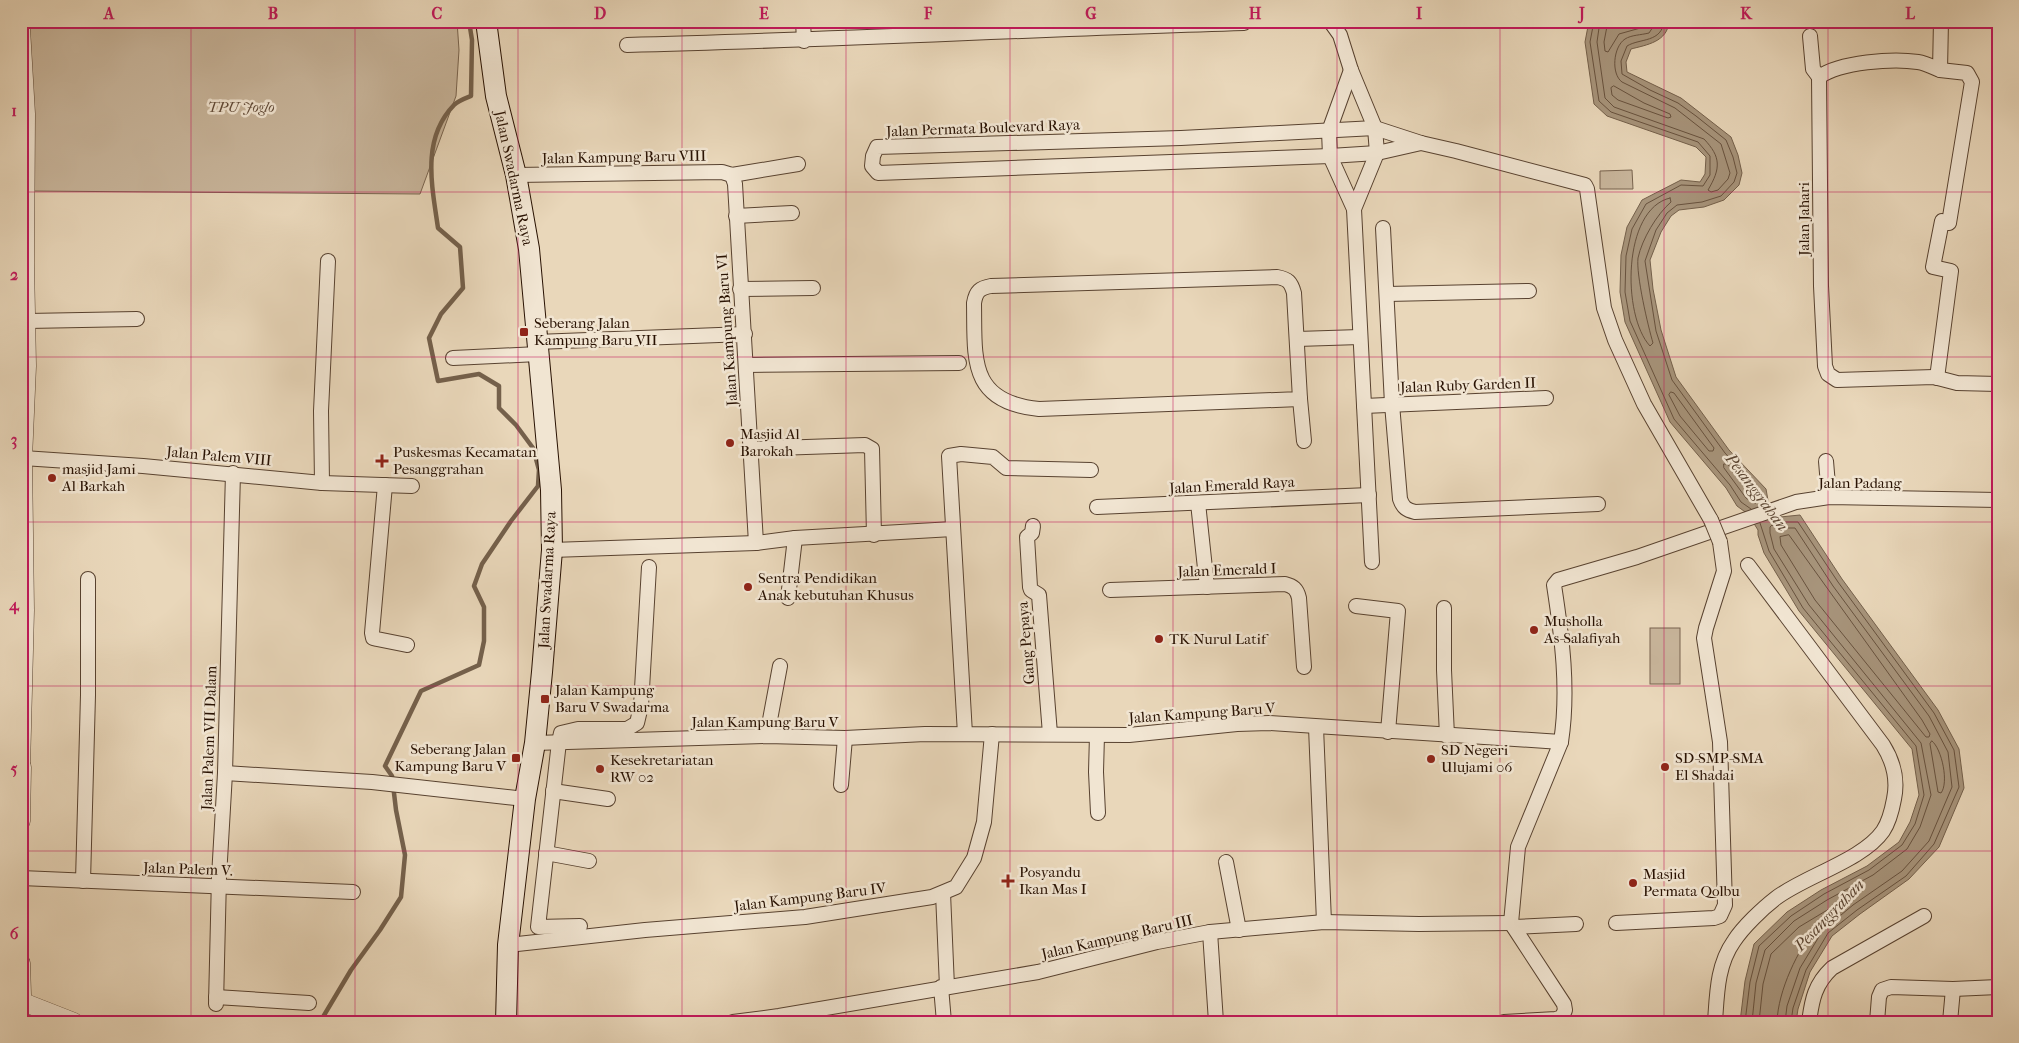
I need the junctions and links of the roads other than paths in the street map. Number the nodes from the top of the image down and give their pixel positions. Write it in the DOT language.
graph roads {
  1 [pos="486,21"];
  2 [pos="803,21"];
  3 [pos="1330,21"];
  4 [pos="1941,21"];
  5 [pos="1244,23"];
  6 [pos="1054,25"];
  7 [pos="21,29"];
  8 [pos="1810,36"];
  9 [pos="804,41"];
  10 [pos="627,45"];
  11 [pos="1351,70"];
  12 [pos="1940,70"];
  13 [pos="1819,77"];
  14 [pos="23,106"];
  15 [pos="1375,128"];
  16 [pos="1329,131"];
  17 [pos="1421,143"];
  18 [pos="1377,154"];
  19 [pos="1330,156"];
  20 [pos="798,164"];
  21 [pos="516,175"];
  22 [pos="732,175"];
  23 [pos="23,191"];
  24 [pos="1354,209"];
  25 [pos="792,213"];
  26 [pos="736,216"];
  27 [pos="1383,228"];
  28 [pos="328,261"];
  29 [pos="23,263"];
  30 [pos="813,288"];
  31 [pos="740,289"];
  32 [pos="1528,291"];
  33 [pos="1388,294"];
  34 [pos="137,319"];
  35 [pos="27,321"];
  36 [pos="745,334"];
  37 [pos="1360,336"];
  38 [pos="1297,339"];
  39 [pos="537,348"];
  40 [pos="453,358"];
  41 [pos="959,363"];
  42 [pos="746,365"];
  43 [pos="1938,378"];
  44 [pos="1998,384"];
  45 [pos="1546,398"];
  46 [pos="1300,399"];
  47 [pos="1392,404"];
  48 [pos="1364,406"];
  49 [pos="1304,441"];
  50 [pos="751,449"];
  51 [pos="23,458"];
  52 [pos="1826,462"];
  53 [pos="1091,470"];
  54 [pos="233,473"];
  55 [pos="322,483"];
  56 [pos="385,485"];
  57 [pos="412,486"];
  58 [pos="1368,495"];
  59 [pos="1829,498"];
  60 [pos="1998,500"];
  61 [pos="1198,503"];
  62 [pos="1598,504"];
  63 [pos="1098,507"];
  64 [pos="1033,526"];
  65 [pos="953,529"];
  66 [pos="874,535"];
  67 [pos="795,538"];
  68 [pos="756,543"];
  69 [pos="552,550"];
  70 [pos="1372,562"];
  71 [pos="1748,565"];
  72 [pos="649,567"];
  73 [pos="88,580"];
  74 [pos="1207,587"];
  75 [pos="1110,590"];
  76 [pos="788,598"];
  77 [pos="1356,606"];
  78 [pos="1444,608"];
  79 [pos="407,645"];
  80 [pos="780,666"];
  81 [pos="1304,667"];
  82 [pos="1316,727"];
  83 [pos="1388,732"];
  84 [pos="965,734"];
  85 [pos="992,734"];
  86 [pos="1050,734"];
  87 [pos="1097,735"];
  88 [pos="767,736"];
  89 [pos="1447,736"];
  90 [pos="845,738"];
  91 [pos="559,742"];
  92 [pos="1561,742"];
  93 [pos="535,743"];
  94 [pos="22,766"];
  95 [pos="225,773"];
  96 [pos="841,785"];
  97 [pos="553,791"];
  98 [pos="608,798"];
  99 [pos="525,799"];
  100 [pos="1098,813"];
  101 [pos="21,821"];
  102 [pos="546,853"];
  103 [pos="589,861"];
  104 [pos="1226,862"];
  105 [pos="21,878"];
  106 [pos="83,881"];
  107 [pos="219,886"];
  108 [pos="354,892"];
  109 [pos="943,893"];
  110 [pos="1924,916"];
  111 [pos="1324,922"];
  112 [pos="1616,923"];
  113 [pos="1576,924"];
  114 [pos="1512,925"];
  115 [pos="580,926"];
  116 [pos="1239,930"];
  117 [pos="1210,932"];
  118 [pos="508,945"];
  119 [pos="21,963"];
  120 [pos="944,987"];
  121 [pos="1998,988"];
  122 [pos="1953,989"];
  123 [pos="309,1003"];
  124 [pos="779,1019"];
  125 [pos="74,1022"];
  126 [pos="506,1022"];
  127 [pos="733,1022"];
  128 [pos="944,1022"];
  129 [pos="1216,1022"];
  130 [pos="1504,1022"];
  131 [pos="1715,1022"];
  132 [pos="1809,1022"];
  133 [pos="1877,1022"];
  134 [pos="1950,1022"];
  1 -- 21 [label="main road, Jalan Swadarma Raya"];
  2 -- 9 [label="street"];
  3 -- 11 [label="street"];
  4 -- 12 [label="street"];
  5 -- 6 [label="street"];
  6 -- 9 [label="street"];
  7 -- 14 [label="street"];
  8 -- 13 [label="street"];
  9 -- 10 [label="street"];
  11 -- 15 [label="street"];
  11 -- 16 [label="street"];
  12 -- 13 [label="street"];
  12 -- 43 [label="street"];
  13 -- 43 [label="street, Jalan Jahari"];
  14 -- 23 [label="street"];
  15 -- 16 [label="street, Jalan Permata Boulevard Raya"];
  15 -- 17 [label="street, Jalan Permata Boulevard Raya"];
  15 -- 18 [label="street"];
  16 -- 19 [label="street"];
  16 -- 19 [label="street, Jalan Permata Boulevard Raya"];
  17 -- 18 [label="street, Jalan Permata Boulevard Raya"];
  17 -- 112 [label="street, Jalan Permata Boulevard Raya, bridge"];
  18 -- 19 [label="street, Jalan Permata Boulevard Raya"];
  18 -- 24 [label="street"];
  19 -- 24 [label="street"];
  20 -- 22 [label="street, Jalan Kampung Baru VIII"];
  21 -- 22 [label="street, Jalan Kampung Baru VIII"];
  21 -- 39 [label="main road, Jalan Swadarma Raya"];
  22 -- 26 [label="street, Jalan Kampung Baru VI"];
  23 -- 29 [label="street"];
  24 -- 37 [label="street"];
  25 -- 26 [label="street"];
  26 -- 31 [label="street, Jalan Kampung Baru VI"];
  27 -- 33 [label="street"];
  28 -- 55 [label="street"];
  29 -- 35 [label="street"];
  30 -- 31 [label="street"];
  31 -- 36 [label="street, Jalan Kampung Baru VI"];
  32 -- 33 [label="street"];
  33 -- 47 [label="street"];
  34 -- 35 [label="street"];
  35 -- 51 [label="street"];
  36 -- 39 [label="street"];
  36 -- 42 [label="street, Jalan Kampung Baru VI"];
  37 -- 38 [label="street"];
  37 -- 48 [label="street"];
  38 -- 46 [label="street"];
  38 -- 46 [label="street"];
  39 -- 40 [label="street"];
  39 -- 69 [label="main road, Jalan Swadarma Raya"];
  41 -- 42 [label="street"];
  42 -- 50 [label="street, Jalan Kampung Baru VI"];
  43 -- 44 [label="street, Jalan Jahari"];
  45 -- 47 [label="street, Jalan Ruby Garden II"];
  46 -- 49 [label="street"];
  47 -- 48 [label="street, Jalan Ruby Garden II"];
  47 -- 62 [label="street"];
  48 -- 58 [label="street"];
  50 -- 66 [label="street"];
  50 -- 68 [label="street, Jalan Kampung Baru VI"];
  51 -- 54 [label="street, Jalan Palem VIII"];
  51 -- 94 [label="street"];
  52 -- 59 [label="street"];
  53 -- 65 [label="street"];
  54 -- 55 [label="street, Jalan Palem VIII"];
  54 -- 95 [label="street, Jalan Palem VII Dalam"];
  55 -- 56 [label="street, Jalan Palem VIII"];
  56 -- 57 [label="street, Jalan Palem VIII"];
  56 -- 79 [label="street"];
  58 -- 61 [label="street, Jalan Emerald Raya"];
  58 -- 70 [label="street"];
  59 -- 60 [label="street, Jalan Padang"];
  59 -- 92 [label="street, Jalan Padang"];
  61 -- 63 [label="street, Jalan Emerald Raya"];
  61 -- 74 [label="street"];
  64 -- 86 [label="street, Gang Pepaya"];
  65 -- 66 [label="street"];
  65 -- 84 [label="street"];
  66 -- 67 [label="street"];
  67 -- 68 [label="street"];
  67 -- 76 [label="street"];
  68 -- 69 [label="street"];
  69 -- 93 [label="main road, Jalan Swadarma Raya"];
  71 -- 131 [label="street"];
  72 -- 91 [label="street"];
  73 -- 106 [label="street"];
  74 -- 75 [label="street, Jalan Emerald I"];
  74 -- 81 [label="street, Jalan Emerald I"];
  77 -- 83 [label="street"];
  78 -- 89 [label="street"];
  80 -- 88 [label="street"];
  82 -- 83 [label="street, Jalan Kampung Baru V"];
  82 -- 87 [label="street, Jalan Kampung Baru V"];
  82 -- 111 [label="street"];
  83 -- 89 [label="street, Jalan Kampung Baru V"];
  84 -- 85 [label="street, Jalan Kampung Baru V"];
  84 -- 90 [label="street, Jalan Kampung Baru V"];
  85 -- 86 [label="street, Jalan Kampung Baru V"];
  85 -- 109 [label="street, Jalan Kampung Baru IV"];
  86 -- 87 [label="street, Jalan Kampung Baru V"];
  87 -- 100 [label="street"];
  88 -- 90 [label="street, Jalan Kampung Baru V"];
  88 -- 91 [label="street, Jalan Kampung Baru V"];
  89 -- 92 [label="street, Jalan Kampung Baru V"];
  90 -- 96 [label="street"];
  91 -- 93 [label="street, Jalan Kampung Baru V"];
  91 -- 97 [label="street"];
  92 -- 114 [label="street"];
  93 -- 99 [label="main road, Jalan Swadarma Raya"];
  94 -- 101 [label="street"];
  95 -- 99 [label="street"];
  95 -- 107 [label="street, Jalan Palem VII Dalam"];
  97 -- 98 [label="street"];
  97 -- 102 [label="street"];
  99 -- 118 [label="main road, Jalan Swadarma Raya"];
  102 -- 103 [label="street"];
  102 -- 115 [label="street"];
  104 -- 116 [label="street"];
  105 -- 106 [label="street, Jalan Palem V."];
  106 -- 107 [label="street, Jalan Palem V."];
  107 -- 108 [label="street, Jalan Palem V."];
  107 -- 123 [label="street, Jalan Palem VII Dalam"];
  109 -- 118 [label="street, Jalan Kampung Baru IV"];
  109 -- 120 [label="street"];
  110 -- 132 [label="street"];
  111 -- 114 [label="street, Jalan Kampung Baru III"];
  111 -- 116 [label="street, Jalan Kampung Baru III"];
  113 -- 114 [label="street, Jalan Kampung Baru III"];
  114 -- 130 [label="street"];
  116 -- 117 [label="street, Jalan Kampung Baru III"];
  117 -- 120 [label="street, Jalan Kampung Baru III"];
  117 -- 129 [label="street"];
  118 -- 126 [label="main road, Jalan Swadarma Raya"];
  119 -- 125 [label="street"];
  120 -- 124 [label="street, Jalan Kampung Baru III"];
  120 -- 128 [label="street"];
  121 -- 122 [label="street"];
  122 -- 133 [label="street"];
  122 -- 134 [label="street"];
  124 -- 127 [label="street, Jalan Kampung Baru III"];
}
